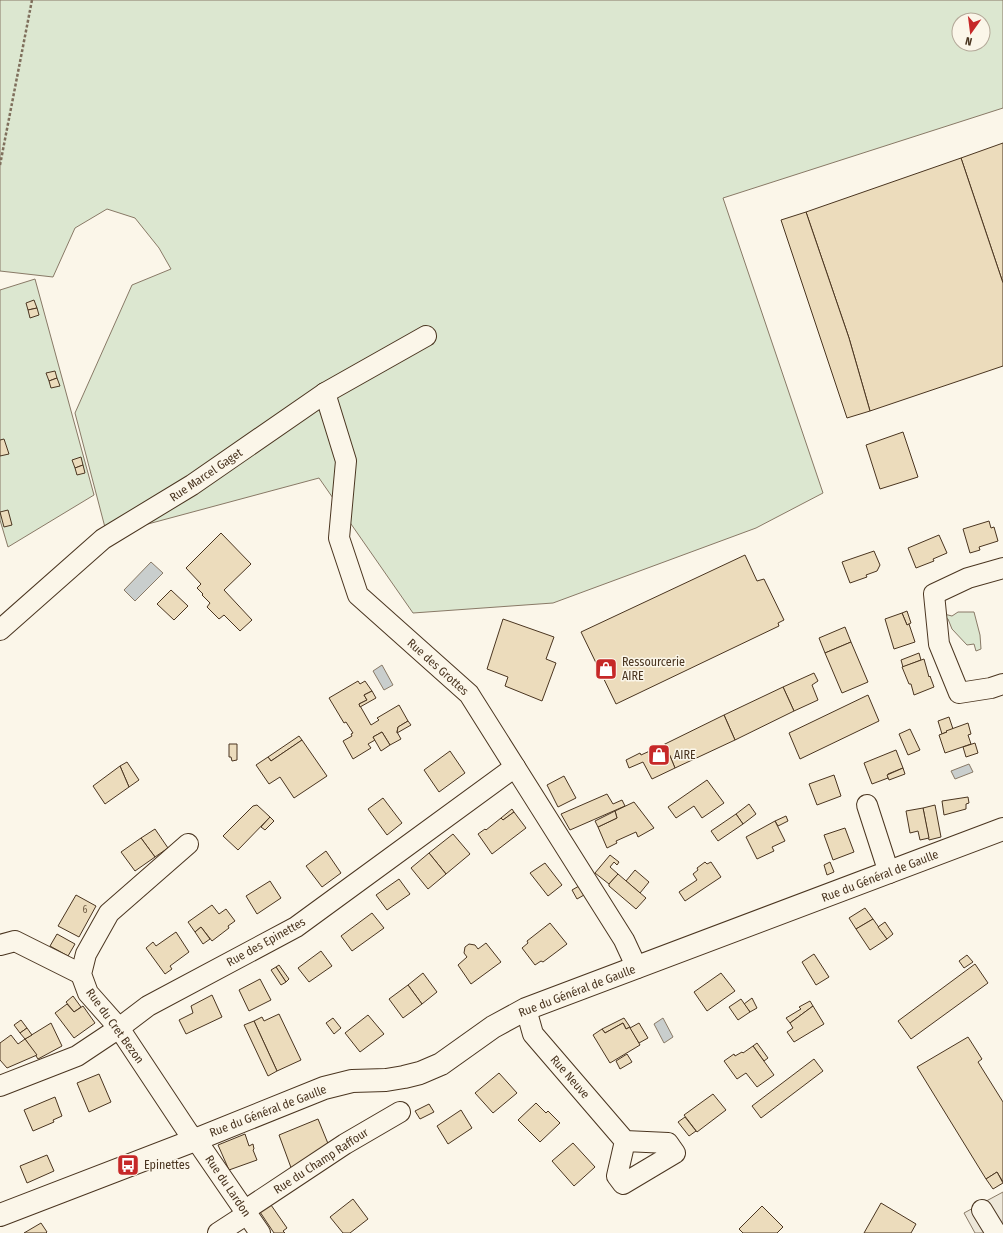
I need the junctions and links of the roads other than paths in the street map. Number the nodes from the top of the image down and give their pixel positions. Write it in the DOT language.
graph roads {
  1 [pos="426,336"];
  2 [pos="325,393"];
  3 [pos="1003,568"];
  4 [pos="0,630"];
  5 [pos="1003,684"];
  6 [pos="515,767"];
  7 [pos="867,805"];
  8 [pos="1000,834"];
  9 [pos="188,844"];
  10 [pos="889,873"];
  11 [pos="0,944"];
  12 [pos="637,968"];
  13 [pos="81,974"];
  14 [pos="526,1009"];
  15 [pos="119,1028"];
  16 [pos="0,1086"];
  17 [pos="400,1112"];
  18 [pos="195,1140"];
  19 [pos="625,1141"];
  20 [pos="982,1210"];
  21 [pos="245,1212"];
  22 [pos="0,1215"];
  23 [pos="218,1233"];
  24 [pos="260,1233"];
  25 [pos="996,1233"];
  1 -- 2 [label="street, Rue Marcel Gaget"];
  2 -- 4 [label="street, Rue Marcel Gaget"];
  2 -- 6 [label="street, Rue des Grottes"];
  3 -- 5 [label="street"];
  6 -- 12 [label="street, Rue des Grottes"];
  6 -- 15 [label="street, Rue des Epinettes"];
  7 -- 10 [label="street"];
  8 -- 10 [label="main road, Rue du Général de Gaulle"];
  9 -- 13 [label="street, Rue du Cret Bezon"];
  10 -- 12 [label="main road, Rue du Général de Gaulle"];
  11 -- 13 [label="street"];
  12 -- 14 [label="main road, Rue du Général de Gaulle"];
  13 -- 15 [label="street, Rue du Cret Bezon"];
  14 -- 18 [label="main road, Rue du Général de Gaulle"];
  14 -- 19 [label="street, Rue Neuve"];
  15 -- 16 [label="street, Rue des Epinettes"];
  15 -- 18 [label="street, Rue du Cret Bezon"];
  17 -- 21 [label="street, Rue du Champ Raffour"];
  18 -- 21 [label="street, Rue du Lardon"];
  18 -- 22 [label="main road, Rue du Général de Gaulle"];
  20 -- 25 [label="street"];
  21 -- 23 [label="street, Rue du Champ Raffour"];
  21 -- 24 [label="street, Rue du Lardon"];
}
